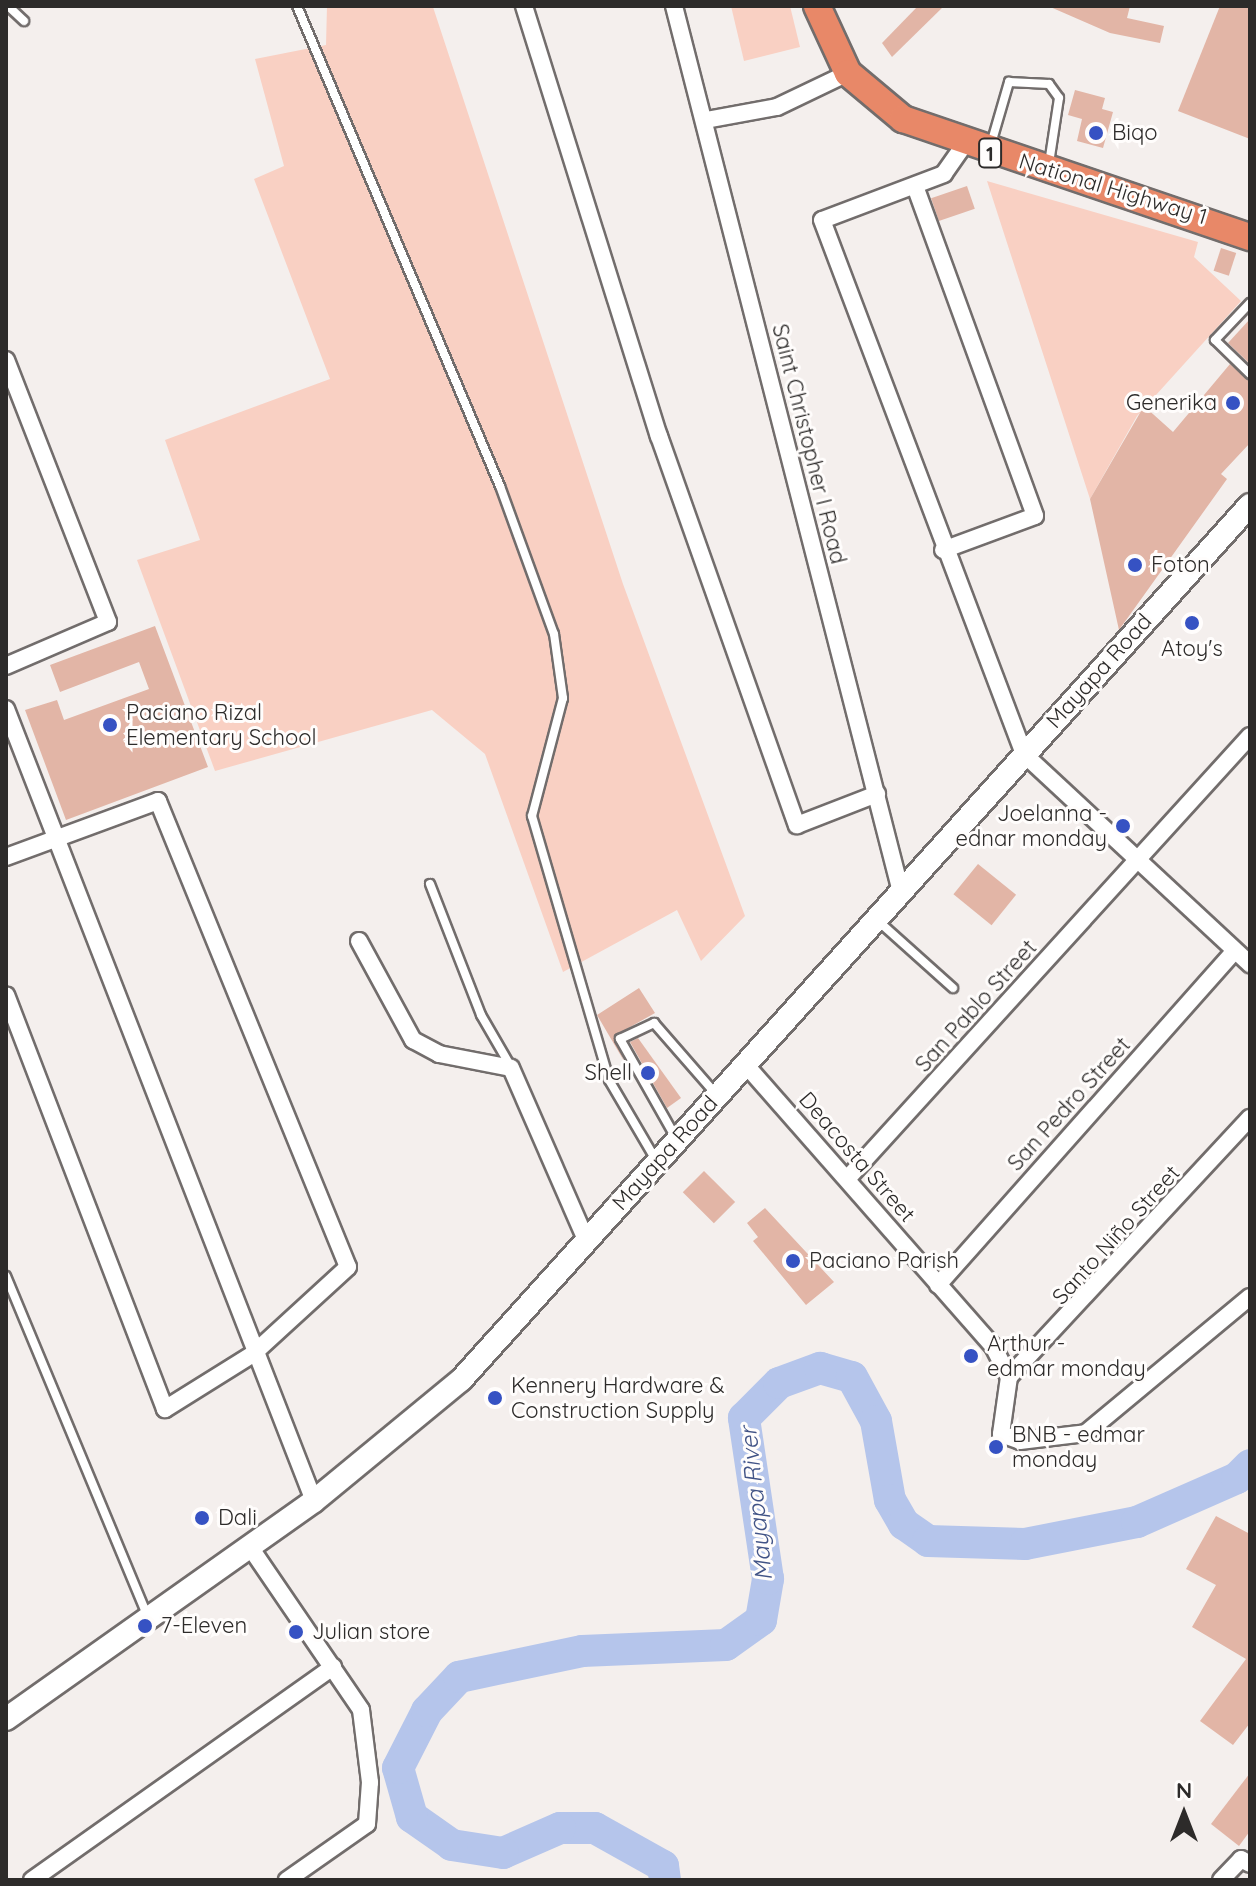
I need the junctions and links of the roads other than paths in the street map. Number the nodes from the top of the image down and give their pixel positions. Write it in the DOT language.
graph roads {
  1 [pos="8,6"];
  2 [pos="297,6"];
  3 [pos="524,6"];
  4 [pos="674,6"];
  5 [pos="817,6"];
  6 [pos="24,21"];
  7 [pos="848,73"];
  8 [pos="706,120"];
  9 [pos="977,149"];
  10 [pos="1048,168"];
  11 [pos="915,186"];
  12 [pos="1245,229"];
  13 [pos="1250,303"];
  14 [pos="6,360"];
  15 [pos="1250,374"];
  16 [pos="1250,505"];
  17 [pos="943,550"];
  18 [pos="6,666"];
  19 [pos="6,709"];
  20 [pos="1250,736"];
  21 [pos="1024,754"];
  22 [pos="877,794"];
  23 [pos="55,839"];
  24 [pos="6,857"];
  25 [pos="1137,862"];
  26 [pos="430,884"];
  27 [pos="901,892"];
  28 [pos="876,919"];
  29 [pos="359,941"];
  30 [pos="1234,952"];
  31 [pos="1250,964"];
  32 [pos="953,988"];
  33 [pos="6,995"];
  34 [pos="745,1064"];
  35 [pos="511,1068"];
  36 [pos="716,1095"];
  37 [pos="1250,1118"];
  38 [pos="676,1138"];
  39 [pos="656,1160"];
  40 [pos="847,1179"];
  41 [pos="587,1242"];
  42 [pos="6,1276"];
  43 [pos="938,1285"];
  44 [pos="1250,1297"];
  45 [pos="253,1354"];
  46 [pos="1009,1377"];
  47 [pos="314,1501"];
  48 [pos="250,1547"];
  49 [pos="148,1618"];
  50 [pos="333,1667"];
  51 [pos="6,1719"];
  52 [pos="1250,1864"];
  53 [pos="32,1880"];
  54 [pos="287,1880"];
  55 [pos="1221,1880"];
  1 -- 6 [label="lane"];
  2 -- 39 [label="lane"];
  3 -- 22 [label="street"];
  4 -- 8 [label="street, Saint Christopher I Road"];
  5 -- 7 [label="highway, National Highway 1 / 1"];
  7 -- 8 [label="street"];
  7 -- 9 [label="highway, National Highway 1 / 1"];
  8 -- 22 [label="street, Saint Christopher I Road"];
  9 -- 10 [label="highway, National Highway 1 / 1"];
  9 -- 10 [label="lane"];
  9 -- 11 [label="street"];
  10 -- 12 [label="highway, National Highway 1 / 1"];
  11 -- 17 [label="street"];
  11 -- 17 [label="street"];
  13 -- 15 [label="lane"];
  14 -- 18 [label="street"];
  16 -- 21 [label="main road, Mayapa Road"];
  17 -- 21 [label="street"];
  19 -- 23 [label="street"];
  20 -- 25 [label="street, San Pablo Street"];
  21 -- 25 [label="street"];
  21 -- 27 [label="main road, Mayapa Road"];
  22 -- 27 [label="street, Saint Christopher I Road"];
  23 -- 24 [label="street"];
  23 -- 45 [label="street"];
  23 -- 45 [label="street"];
  25 -- 30 [label="street"];
  25 -- 40 [label="street, San Pablo Street"];
  26 -- 35 [label="lane"];
  27 -- 28 [label="main road, Mayapa Road"];
  28 -- 32 [label="lane"];
  28 -- 34 [label="main road, Mayapa Road"];
  29 -- 35 [label="street"];
  30 -- 31 [label="street"];
  30 -- 43 [label="street, San Pedro Street"];
  33 -- 45 [label="street"];
  34 -- 36 [label="main road, Mayapa Road"];
  34 -- 40 [label="street, Deacosta Street"];
  35 -- 41 [label="street"];
  36 -- 38 [label="main road, Mayapa Road"];
  36 -- 38 [label="lane"];
  37 -- 46 [label="street, Santo Niño Street"];
  38 -- 39 [label="main road, Mayapa Road"];
  39 -- 41 [label="main road, Mayapa Road"];
  40 -- 43 [label="street, Deacosta Street"];
  41 -- 47 [label="main road, Mayapa Road"];
  42 -- 49 [label="lane"];
  43 -- 46 [label="street, Deacosta Street"];
  44 -- 46 [label="street"];
  45 -- 47 [label="street"];
  47 -- 48 [label="main road, Mayapa Road"];
  48 -- 49 [label="main road, Mayapa Road"];
  48 -- 50 [label="street"];
  49 -- 51 [label="main road, Mayapa Road"];
  50 -- 53 [label="street"];
  50 -- 54 [label="street"];
  52 -- 55 [label="street"];
}
